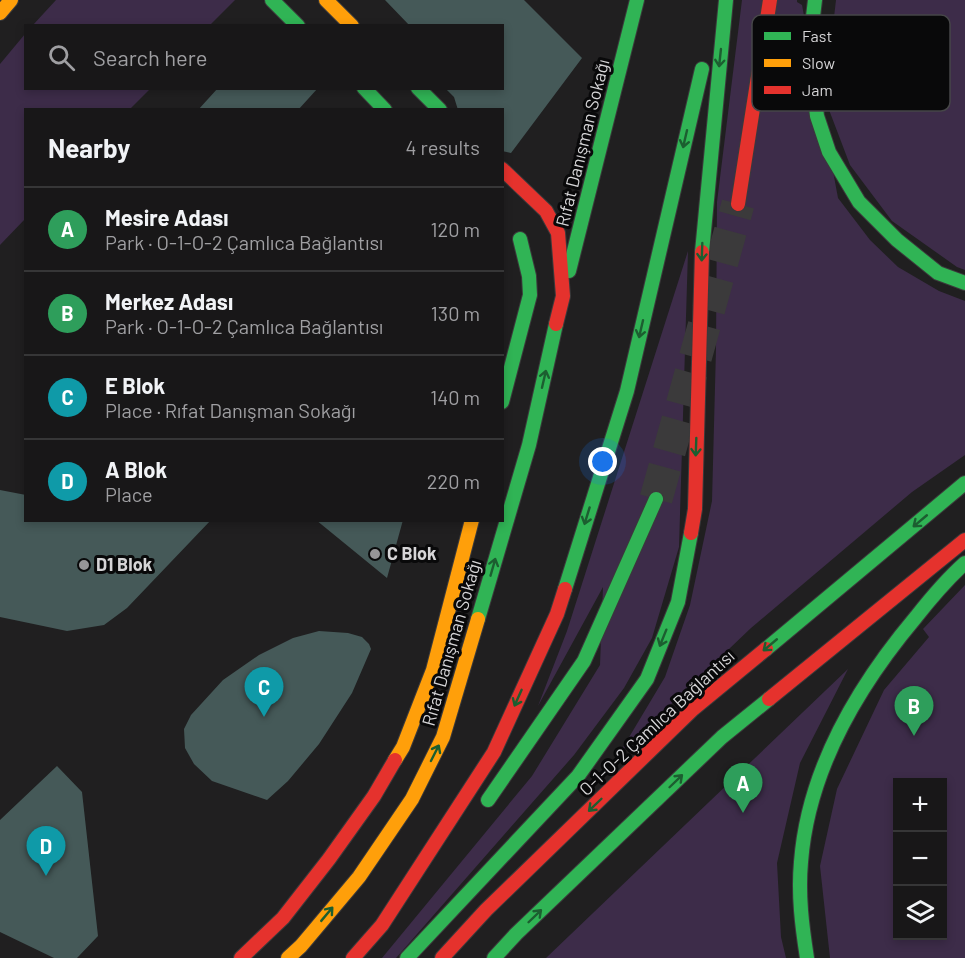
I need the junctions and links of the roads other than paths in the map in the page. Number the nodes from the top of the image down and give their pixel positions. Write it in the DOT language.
graph roads {
  1 [pos="11,0"];
  2 [pos="272,0"];
  3 [pos="326,0"];
  4 [pos="637,0"];
  5 [pos="718,0"];
  6 [pos="726,0"];
  7 [pos="770,0"];
  8 [pos="815,0"];
  9 [pos="0,13"];
  10 [pos="768,15"];
  11 [pos="813,15"];
  12 [pos="296,24"];
  13 [pos="350,24"];
  14 [pos="710,34"];
  15 [pos="704,57"];
  16 [pos="365,90"];
  17 [pos="420,90"];
  18 [pos="383,108"];
  19 [pos="438,108"];
  20 [pos="753,111"];
  21 [pos="816,111"];
  22 [pos="504,171"];
  23 [pos="738,204"];
  24 [pos="584,210"];
  25 [pos="558,233"];
  26 [pos="965,283"];
  27 [pos="563,296"];
  28 [pos="504,394"];
  29 [pos="965,483"];
  30 [pos="656,498"];
  31 [pos="471,522"];
  32 [pos="965,540"];
  33 [pos="965,563"];
  34 [pos="478,815"];
  35 [pos="385,943"];
  36 [pos="241,958"];
  37 [pos="288,958"];
  38 [pos="353,958"];
  39 [pos="369,958"];
  40 [pos="407,958"];
  41 [pos="442,958"];
  42 [pos="494,958"];
  43 [pos="807,958"];
  1 -- 9 [label="main road"];
  2 -- 12 [label="main road"];
  3 -- 13 [label="main road"];
  4 -- 24 [label="main road, Rıfat Danışman Sokağı"];
  5 -- 14 [label="main road"];
  6 -- 40 [label="main road, one-way"];
  7 -- 10 [label="main road"];
  8 -- 11 [label="main road"];
  15 -- 38 [label="main road, one-way"];
  16 -- 18 [label="main road"];
  17 -- 19 [label="main road"];
  20 -- 23 [label="main road"];
  21 -- 26 [label="main road"];
  22 -- 25 [label="main road"];
  24 -- 25 [label="main road"];
  24 -- 27 [label="main road, Rıfat Danışman Sokağı"];
  25 -- 27 [label="main road, Rıfat Danışman Sokağı"];
  25 -- 28 [label="main road"];
  37 -- 27 [label="main road, Rıfat Danışman Sokağı, one-way"];
  29 -- 41 [label="main road, O-1-O-2 Çamlıca Bağlantısı, one-way"];
  30 -- 34 [label="main road"];
  31 -- 36 [label="main road, Rıfat Danışman Sokağı"];
  42 -- 32 [label="main road, one-way"];
  33 -- 43 [label="main road"];
  35 -- 39 [label="main road"];
}
